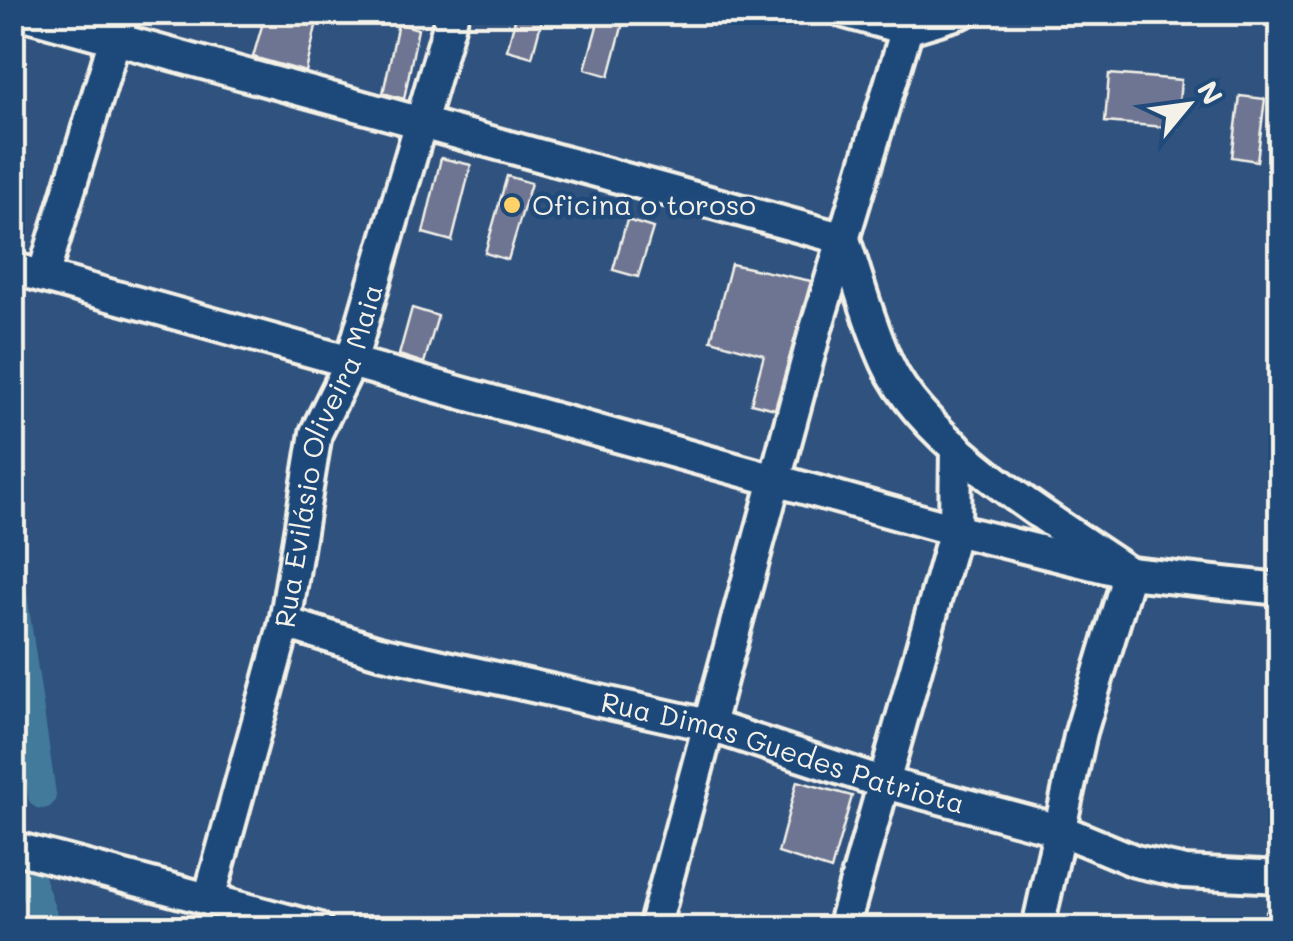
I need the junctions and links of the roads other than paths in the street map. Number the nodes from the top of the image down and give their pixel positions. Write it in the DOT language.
graph roads {
  1 [pos="17,12"];
  2 [pos="453,12"];
  3 [pos="845,12"];
  4 [pos="962,12"];
  5 [pos="909,21"];
  6 [pos="120,25"];
  7 [pos="424,122"];
  8 [pos="844,239"];
  9 [pos="12,268"];
  10 [pos="44,273"];
  11 [pos="351,362"];
  12 [pos="956,447"];
  13 [pos="778,479"];
  14 [pos="954,530"];
  15 [pos="1129,574"];
  16 [pos="1280,589"];
  17 [pos="285,623"];
  18 [pos="708,726"];
  19 [pos="881,782"];
  20 [pos="1062,831"];
  21 [pos="12,847"];
  22 [pos="1280,877"];
  23 [pos="209,899"];
  24 [pos="316,928"];
  25 [pos="654,928"];
  26 [pos="843,928"];
  27 [pos="1038,928"];
  1 -- 6 [label="street"];
  2 -- 7 [label="street, Rua Evilásio Oliveira Maia"];
  3 -- 5 [label="street"];
  4 -- 5 [label="street"];
  5 -- 8 [label="street"];
  6 -- 7 [label="street"];
  6 -- 10 [label="street"];
  7 -- 8 [label="street"];
  7 -- 11 [label="street, Rua Evilásio Oliveira Maia"];
  8 -- 12 [label="street"];
  8 -- 13 [label="street"];
  9 -- 10 [label="street"];
  10 -- 11 [label="street"];
  11 -- 13 [label="street"];
  11 -- 17 [label="street, Rua Evilásio Oliveira Maia"];
  12 -- 14 [label="street"];
  12 -- 15 [label="street"];
  13 -- 14 [label="street"];
  13 -- 18 [label="street"];
  14 -- 15 [label="street"];
  14 -- 19 [label="street"];
  15 -- 16 [label="street"];
  15 -- 20 [label="street"];
  17 -- 18 [label="street, Rua Dimas Guedes Patriota"];
  17 -- 23 [label="street, Rua Evilásio Oliveira Maia"];
  18 -- 19 [label="street, Rua Dimas Guedes Patriota"];
  18 -- 25 [label="street"];
  19 -- 20 [label="street, Rua Dimas Guedes Patriota"];
  19 -- 26 [label="street"];
  20 -- 22 [label="street, Rua Dimas Guedes Patriota"];
  20 -- 27 [label="street"];
  21 -- 23 [label="street"];
  23 -- 24 [label="street"];
}
